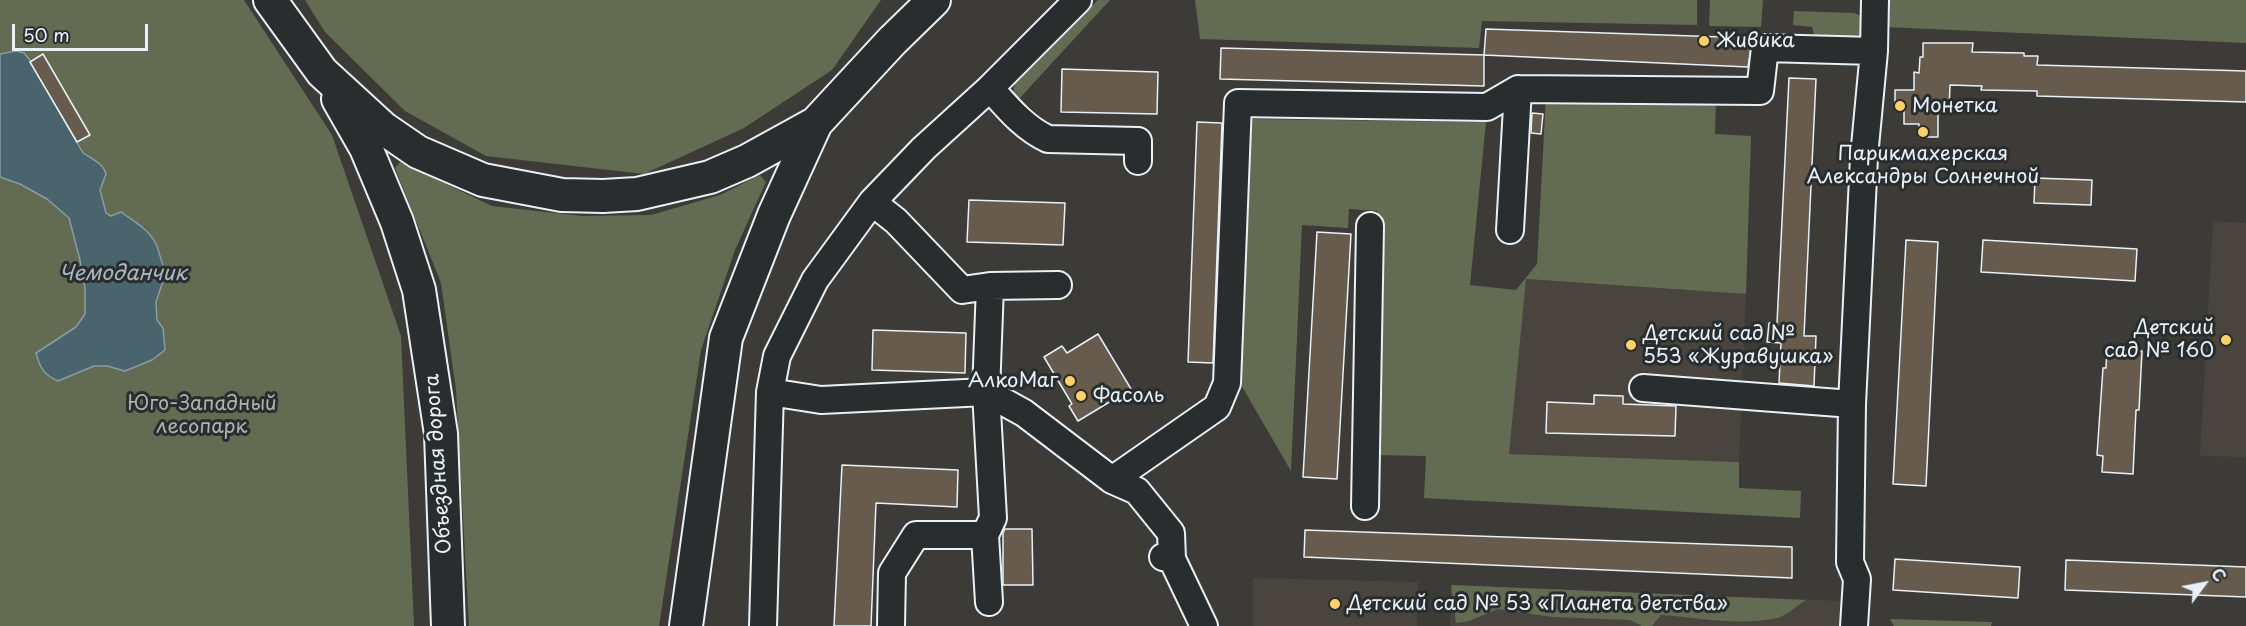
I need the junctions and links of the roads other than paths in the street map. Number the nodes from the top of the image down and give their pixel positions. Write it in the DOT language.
graph roads {
  1 [pos="915,0"];
  2 [pos="934,0"];
  3 [pos="1078,0"];
  4 [pos="1875,0"];
  5 [pos="275,4"];
  6 [pos="892,41"];
  7 [pos="1874,51"];
  8 [pos="322,72"];
  9 [pos="990,88"];
  10 [pos="1518,89"];
  11 [pos="816,123"];
  12 [pos="1138,161"];
  13 [pos="872,202"];
  14 [pos="1370,226"];
  15 [pos="1510,230"];
  16 [pos="1058,285"];
  17 [pos="990,286"];
  18 [pos="1643,388"];
  19 [pos="770,392"];
  20 [pos="986,392"];
  21 [pos="1852,404"];
  22 [pos="1112,480"];
  23 [pos="1365,506"];
  24 [pos="985,535"];
  25 [pos="989,602"];
  26 [pos="448,626"];
  27 [pos="686,626"];
  28 [pos="763,626"];
  29 [pos="891,626"];
  30 [pos="1204,626"];
  31 [pos="1854,626"];
  1 -- 6 [label="main road"];
  2 -- 6 [label="main road"];
  3 -- 9 [label="street"];
  4 -- 7 [label="street"];
  5 -- 8 [label="main road"];
  6 -- 11 [label="main road"];
  7 -- 10 [label="street"];
  7 -- 21 [label="street"];
  8 -- 11 [label="main road"];
  8 -- 26 [label="main road, Объездная дорога"];
  9 -- 12 [label="street"];
  9 -- 13 [label="street"];
  10 -- 15 [label="street"];
  10 -- 22 [label="street"];
  11 -- 27 [label="main road"];
  13 -- 17 [label="street"];
  13 -- 19 [label="street"];
  14 -- 23 [label="street"];
  16 -- 17 [label="street"];
  17 -- 20 [label="street"];
  18 -- 21 [label="street"];
  19 -- 20 [label="street"];
  19 -- 28 [label="street"];
  20 -- 22 [label="street"];
  20 -- 24 [label="street"];
  21 -- 31 [label="street"];
  22 -- 30 [label="street"];
  24 -- 25 [label="street"];
  24 -- 29 [label="street"];
}
